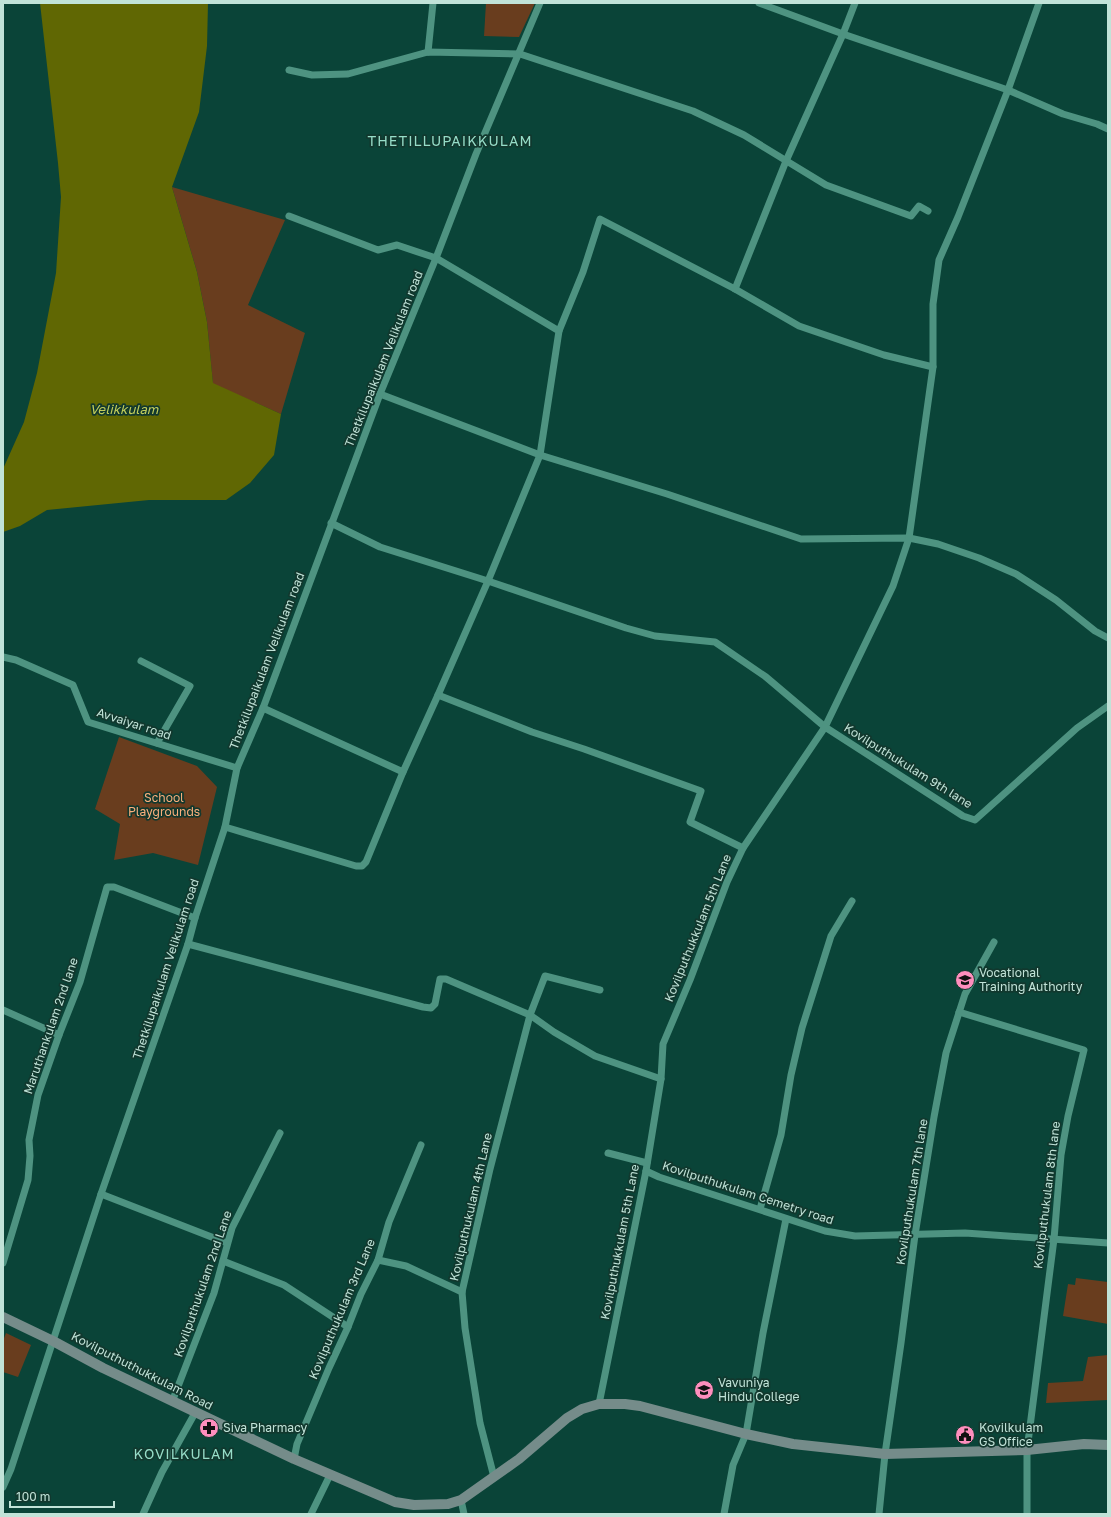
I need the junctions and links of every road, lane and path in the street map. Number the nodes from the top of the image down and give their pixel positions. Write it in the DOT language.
graph roads {
  1 [pos="433,3"];
  2 [pos="540,3"];
  3 [pos="759,3"];
  4 [pos="855,3"];
  5 [pos="1039,3"];
  6 [pos="843,34"];
  7 [pos="428,52"];
  8 [pos="520,54"];
  9 [pos="289,70"];
  10 [pos="1008,90"];
  11 [pos="1108,129"];
  12 [pos="786,160"];
  13 [pos="928,211"];
  14 [pos="289,216"];
  15 [pos="436,258"];
  16 [pos="735,289"];
  17 [pos="559,332"];
  18 [pos="933,367"];
  19 [pos="380,394"];
  20 [pos="540,455"];
  21 [pos="331,523"];
  22 [pos="909,538"];
  23 [pos="488,581"];
  24 [pos="1108,638"];
  25 [pos="3,657"];
  26 [pos="141,661"];
  27 [pos="438,695"];
  28 [pos="1108,706"];
  29 [pos="263,708"];
  30 [pos="824,727"];
  31 [pos="157,743"];
  32 [pos="237,768"];
  33 [pos="403,772"];
  34 [pos="225,827"];
  35 [pos="743,848"];
  36 [pos="852,901"];
  37 [pos="195,918"];
  38 [pos="994,942"];
  39 [pos="188,944"];
  40 [pos="600,990"];
  41 [pos="3,1010"];
  42 [pos="959,1012"];
  43 [pos="530,1016"];
  44 [pos="59,1035"];
  45 [pos="662,1079"];
  46 [pos="280,1133"];
  47 [pos="421,1145"];
  48 [pos="608,1153"];
  49 [pos="646,1167"];
  50 [pos="101,1194"];
  51 [pos="760,1210"];
  52 [pos="786,1219"];
  53 [pos="915,1235"];
  54 [pos="1054,1239"];
  55 [pos="227,1243"];
  56 [pos="1108,1243"];
  57 [pos="378,1260"];
  58 [pos="223,1261"];
  59 [pos="3,1263"];
  60 [pos="462,1292"];
  61 [pos="3,1317"];
  62 [pos="348,1327"];
  63 [pos="53,1341"];
  64 [pos="172,1402"];
  65 [pos="599,1404"];
  66 [pos="195,1413"];
  67 [pos="746,1434"];
  68 [pos="1108,1445"];
  69 [pos="1027,1450"];
  70 [pos="885,1454"];
  71 [pos="294,1459"];
  72 [pos="330,1475"];
  73 [pos="494,1477"];
  74 [pos="3,1486"];
  75 [pos="461,1500"];
  76 [pos="143,1514"];
  77 [pos="311,1514"];
  78 [pos="464,1514"];
  79 [pos="724,1514"];
  80 [pos="879,1514"];
  81 [pos="1027,1514"];
  1 -- 7 [label="street"];
  2 -- 8 [label="street, Thetkilupaikulam Velikulam road"];
  3 -- 6 [label="street"];
  4 -- 6 [label="street"];
  5 -- 10 [label="street"];
  6 -- 10 [label="street"];
  6 -- 12 [label="street"];
  7 -- 8 [label="street"];
  7 -- 9 [label="street"];
  8 -- 12 [label="street"];
  8 -- 15 [label="street, Thetkilupaikulam Velikulam road"];
  10 -- 11 [label="street"];
  10 -- 18 [label="street"];
  12 -- 13 [label="street"];
  12 -- 16 [label="street"];
  14 -- 15 [label="street"];
  15 -- 17 [label="street"];
  15 -- 19 [label="street, Thetkilupaikulam Velikulam road"];
  16 -- 17 [label="street"];
  16 -- 18 [label="street"];
  17 -- 20 [label="street"];
  18 -- 22 [label="street"];
  19 -- 20 [label="street"];
  19 -- 21 [label="street, Thetkilupaikulam Velikulam road"];
  20 -- 22 [label="street"];
  20 -- 23 [label="street"];
  21 -- 23 [label="street"];
  21 -- 29 [label="street, Thetkilupaikulam Velikulam road"];
  22 -- 24 [label="street"];
  22 -- 30 [label="street"];
  23 -- 27 [label="street"];
  23 -- 30 [label="street"];
  25 -- 31 [label="street, Avvaiyar road"];
  26 -- 31 [label="street"];
  27 -- 33 [label="street"];
  27 -- 35 [label="street, Kovilputhukkulam 5th Lane"];
  28 -- 30 [label="street, Kovilputhukulam 9th lane"];
  29 -- 32 [label="street, Thetkilupaikulam Velikulam road"];
  29 -- 33 [label="street"];
  30 -- 35 [label="street, Kovilputhukulam 9th lane"];
  31 -- 32 [label="street, Avvaiyar road"];
  32 -- 34 [label="street, Thetkilupaikulam Velikulam road"];
  33 -- 34 [label="street"];
  34 -- 37 [label="street, Thetkilupaikulam Velikulam road"];
  35 -- 45 [label="street, Kovilputhukkulam 5th Lane"];
  36 -- 51 [label="street"];
  37 -- 39 [label="street, Thetkilupaikulam Velikulam road"];
  37 -- 44 [label="street, Maruthankulam 2nd lane"];
  38 -- 42 [label="street, Kovilputhukulam 7th lane"];
  39 -- 43 [label="street"];
  39 -- 50 [label="street, Thetkilupaikulam Velikulam road"];
  40 -- 43 [label="street, Kovilputhukulam 4th Lane"];
  41 -- 44 [label="street"];
  42 -- 53 [label="street, Kovilputhukulam 7th lane"];
  42 -- 54 [label="street, Kovilputhukulam 8th lane"];
  43 -- 45 [label="street"];
  43 -- 60 [label="street, Kovilputhukulam 4th Lane"];
  44 -- 59 [label="street, Maruthankulam 2nd lane"];
  45 -- 49 [label="street, Kovilputhukkulam 5th Lane"];
  46 -- 55 [label="street, Kovilputhukulam 2nd Lane"];
  47 -- 57 [label="street, Kovilputhukulam 3rd Lane"];
  48 -- 49 [label="street, Kovilputhukulam Cemetry road"];
  49 -- 51 [label="street, Kovilputhukulam Cemetry road"];
  49 -- 65 [label="street, Kovilputhukkulam 5th Lane"];
  50 -- 55 [label="street"];
  50 -- 63 [label="street, Thetkilupaikulam Velikulam road"];
  51 -- 52 [label="street, Kovilputhukulam Cemetry road"];
  52 -- 53 [label="street, Kovilputhukulam Cemetry road"];
  52 -- 67 [label="street"];
  53 -- 54 [label="street, Kovilputhukulam Cemetry road"];
  53 -- 70 [label="street, Kovilputhukulam 7th lane"];
  54 -- 56 [label="street, Kovilputhukulam Cemetry road"];
  54 -- 69 [label="street, Kovilputhukulam 8th lane"];
  55 -- 58 [label="street, Kovilputhukulam 2nd Lane"];
  57 -- 60 [label="street"];
  57 -- 62 [label="street, Kovilputhukulam 3rd Lane"];
  58 -- 62 [label="street"];
  58 -- 64 [label="street, Kovilputhukulam 2nd Lane"];
  60 -- 73 [label="street, Kovilputhukulam 4th Lane"];
  61 -- 63 [label="street, Kovilputhuthukkulam Road"];
  62 -- 71 [label="street, Kovilputhukulam 3rd Lane"];
  63 -- 64 [label="street, Kovilputhuthukkulam Road"];
  63 -- 74 [label="street, Thetkilupaikulam Velikulam road"];
  64 -- 66 [label="street, Kovilputhuthukkulam Road"];
  65 -- 67 [label="street, Kovilputhuthukkulam Road"];
  65 -- 73 [label="street, Kovilputhuthukkulam Road"];
  66 -- 71 [label="street, Kovilputhuthukkulam Road"];
  66 -- 76 [label="street"];
  67 -- 70 [label="street, Kovilputhuthukkulam Road"];
  67 -- 79 [label="street"];
  68 -- 69 [label="street, Kovilputhuthukkulam Road"];
  69 -- 70 [label="street, Kovilputhuthukkulam Road"];
  69 -- 81 [label="street, Kovilputhukulam 8th lane"];
  70 -- 80 [label="street, Kovilputhukulam 7th lane"];
  71 -- 72 [label="street, Kovilputhuthukkulam Road"];
  72 -- 75 [label="street, Kovilputhuthukkulam Road"];
  72 -- 77 [label="street"];
  73 -- 75 [label="street, Kovilputhuthukkulam Road"];
  75 -- 78 [label="street"];
}
